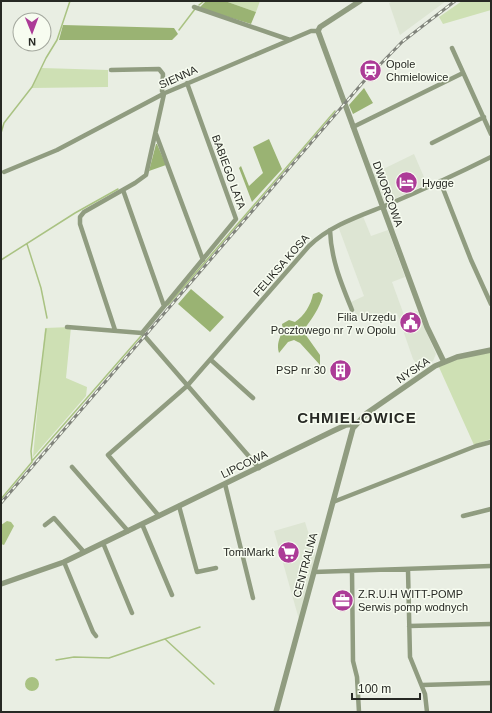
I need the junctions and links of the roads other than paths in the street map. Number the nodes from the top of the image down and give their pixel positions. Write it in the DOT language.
graph roads {
  1 [pos="360,1"];
  2 [pos="194,7"];
  3 [pos="318,31"];
  4 [pos="290,40"];
  5 [pos="452,48"];
  6 [pos="111,70"];
  7 [pos="463,73"];
  8 [pos="187,83"];
  9 [pos="164,94"];
  10 [pos="484,117"];
  11 [pos="353,127"];
  12 [pos="156,134"];
  13 [pos="491,134"];
  14 [pos="432,144"];
  15 [pos="491,157"];
  16 [pos="4,172"];
  17 [pos="440,181"];
  18 [pos="123,190"];
  19 [pos="382,206"];
  20 [pos="330,230"];
  21 [pos="203,260"];
  22 [pos="491,304"];
  23 [pos="164,306"];
  24 [pos="352,310"];
  25 [pos="67,327"];
  26 [pos="115,330"];
  27 [pos="142,333"];
  28 [pos="491,350"];
  29 [pos="211,360"];
  30 [pos="444,362"];
  31 [pos="187,386"];
  32 [pos="253,398"];
  33 [pos="356,424"];
  34 [pos="491,442"];
  35 [pos="72,467"];
  36 [pos="259,468"];
  37 [pos="225,484"];
  38 [pos="333,502"];
  39 [pos="179,506"];
  40 [pos="491,509"];
  41 [pos="159,516"];
  42 [pos="463,516"];
  43 [pos="142,524"];
  44 [pos="45,525"];
  45 [pos="128,531"];
  46 [pos="103,543"];
  47 [pos="84,552"];
  48 [pos="64,562"];
  49 [pos="491,566"];
  50 [pos="216,568"];
  51 [pos="408,570"];
  52 [pos="352,571"];
  53 [pos="314,572"];
  54 [pos="1,584"];
  55 [pos="172,595"];
  56 [pos="253,598"];
  57 [pos="132,613"];
  58 [pos="491,624"];
  59 [pos="409,626"];
  60 [pos="96,636"];
  61 [pos="491,683"];
  62 [pos="422,685"];
  63 [pos="276,712"];
  64 [pos="359,712"];
  65 [pos="427,712"];
  1 -- 3 [label="street, SIENNA"];
  2 -- 4 [label="street"];
  3 -- 4 [label="street, SIENNA"];
  3 -- 11 [label="street, DWORCOWA"];
  4 -- 8 [label="street, SIENNA"];
  5 -- 7 [label="street"];
  6 -- 9 [label="street"];
  7 -- 10 [label="street"];
  7 -- 11 [label="street"];
  8 -- 9 [label="street, SIENNA"];
  8 -- 21 [label="street, BABIEGO LATA"];
  9 -- 12 [label="street"];
  9 -- 16 [label="street, SIENNA"];
  10 -- 13 [label="street"];
  10 -- 14 [label="street"];
  11 -- 19 [label="street, DWORCOWA"];
  12 -- 18 [label="street"];
  12 -- 21 [label="street"];
  15 -- 17 [label="street, FELIKSA KOSA"];
  17 -- 19 [label="street, FELIKSA KOSA"];
  17 -- 22 [label="street"];
  18 -- 23 [label="street"];
  18 -- 26 [label="street"];
  19 -- 20 [label="street, FELIKSA KOSA"];
  19 -- 30 [label="street, DWORCOWA"];
  20 -- 24 [label="street"];
  20 -- 29 [label="street, FELIKSA KOSA"];
  21 -- 23 [label="street, BABIEGO LATA"];
  23 -- 27 [label="street, BABIEGO LATA"];
  25 -- 26 [label="street"];
  26 -- 27 [label="street"];
  27 -- 31 [label="street"];
  28 -- 30 [label="street, NYSKA"];
  29 -- 31 [label="street, FELIKSA KOSA"];
  29 -- 32 [label="street"];
  30 -- 33 [label="street, NYSKA"];
  31 -- 36 [label="street"];
  31 -- 41 [label="street, FELIKSA KOSA"];
  33 -- 36 [label="street, LIPCOWA"];
  33 -- 38 [label="street, CENTRALNA"];
  34 -- 38 [label="street"];
  35 -- 45 [label="street"];
  36 -- 37 [label="street, LIPCOWA"];
  37 -- 39 [label="street, LIPCOWA"];
  37 -- 56 [label="street"];
  38 -- 53 [label="street, CENTRALNA"];
  39 -- 41 [label="street, LIPCOWA"];
  39 -- 50 [label="street"];
  40 -- 42 [label="street"];
  41 -- 43 [label="street, LIPCOWA"];
  43 -- 45 [label="street, LIPCOWA"];
  43 -- 55 [label="street"];
  44 -- 47 [label="street"];
  45 -- 46 [label="street, LIPCOWA"];
  46 -- 47 [label="street, LIPCOWA"];
  46 -- 57 [label="street"];
  47 -- 48 [label="street, LIPCOWA"];
  48 -- 54 [label="street, LIPCOWA"];
  48 -- 60 [label="street"];
  49 -- 51 [label="street"];
  51 -- 52 [label="street"];
  51 -- 59 [label="street"];
  52 -- 53 [label="street"];
  52 -- 64 [label="street"];
  53 -- 63 [label="street, CENTRALNA"];
  58 -- 59 [label="street"];
  59 -- 62 [label="street"];
  61 -- 62 [label="street"];
  62 -- 65 [label="street"];
}
